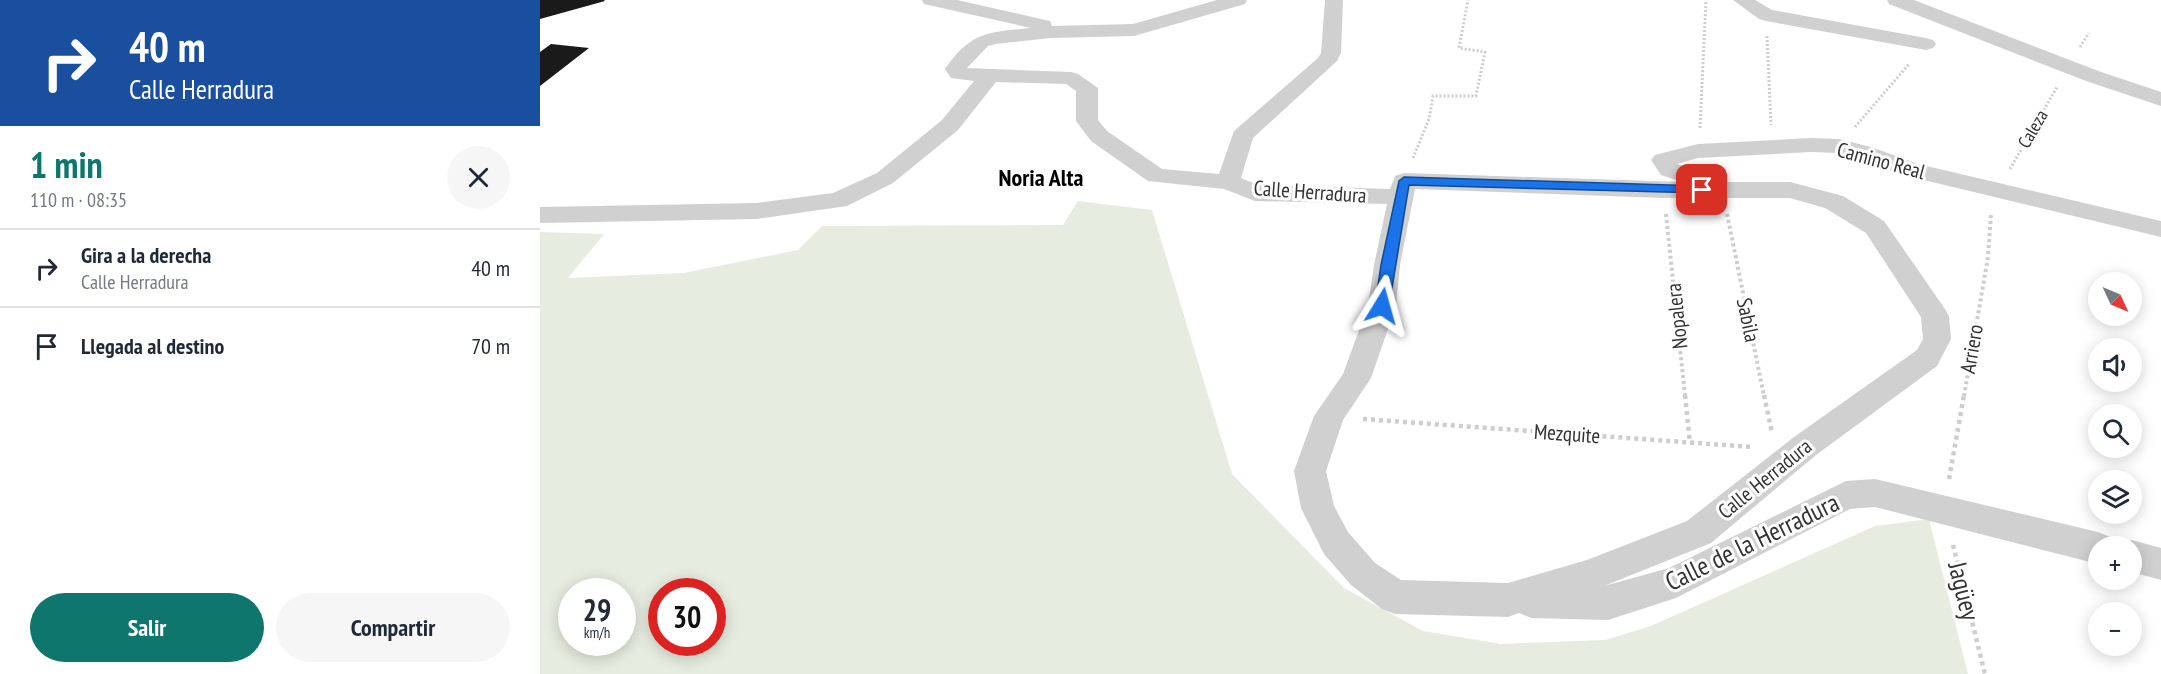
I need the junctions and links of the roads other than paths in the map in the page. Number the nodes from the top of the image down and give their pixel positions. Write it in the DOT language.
graph roads {
  1 [pos="931,0"];
  2 [pos="1198,0"];
  3 [pos="1334,0"];
  4 [pos="1742,0"];
  5 [pos="1896,0"];
  6 [pos="1233,1"];
  7 [pos="1072,31"];
  8 [pos="1926,44"];
  9 [pos="991,74"];
  10 [pos="2161,99"];
  11 [pos="1228,182"];
  12 [pos="1403,189"];
  13 [pos="1790,190"];
  14 [pos="540,215"];
  15 [pos="2161,229"];
  16 [pos="2088,545"];
  17 [pos="2142,559"];
  18 [pos="2161,564"];
  19 [pos="1508,600"];
  1 -- 7 [label="street"];
  2 -- 6 [label="street"];
  3 -- 11 [label="street, Calle Herradura"];
  4 -- 8 [label="street"];
  5 -- 10 [label="street"];
  6 -- 7 [label="street"];
  7 -- 9 [label="street"];
  9 -- 11 [label="street"];
  9 -- 14 [label="street"];
  11 -- 12 [label="street, Calle Herradura"];
  12 -- 13 [label="street, Calle Herradura"];
  12 -- 19 [label="street, Calle Herradura"];
  13 -- 15 [label="street, Camino Real"];
  13 -- 19 [label="street, Calle Herradura"];
  16 -- 19 [label="street, Calle de la Herradura"];
  17 -- 18 [label="street"];
}
